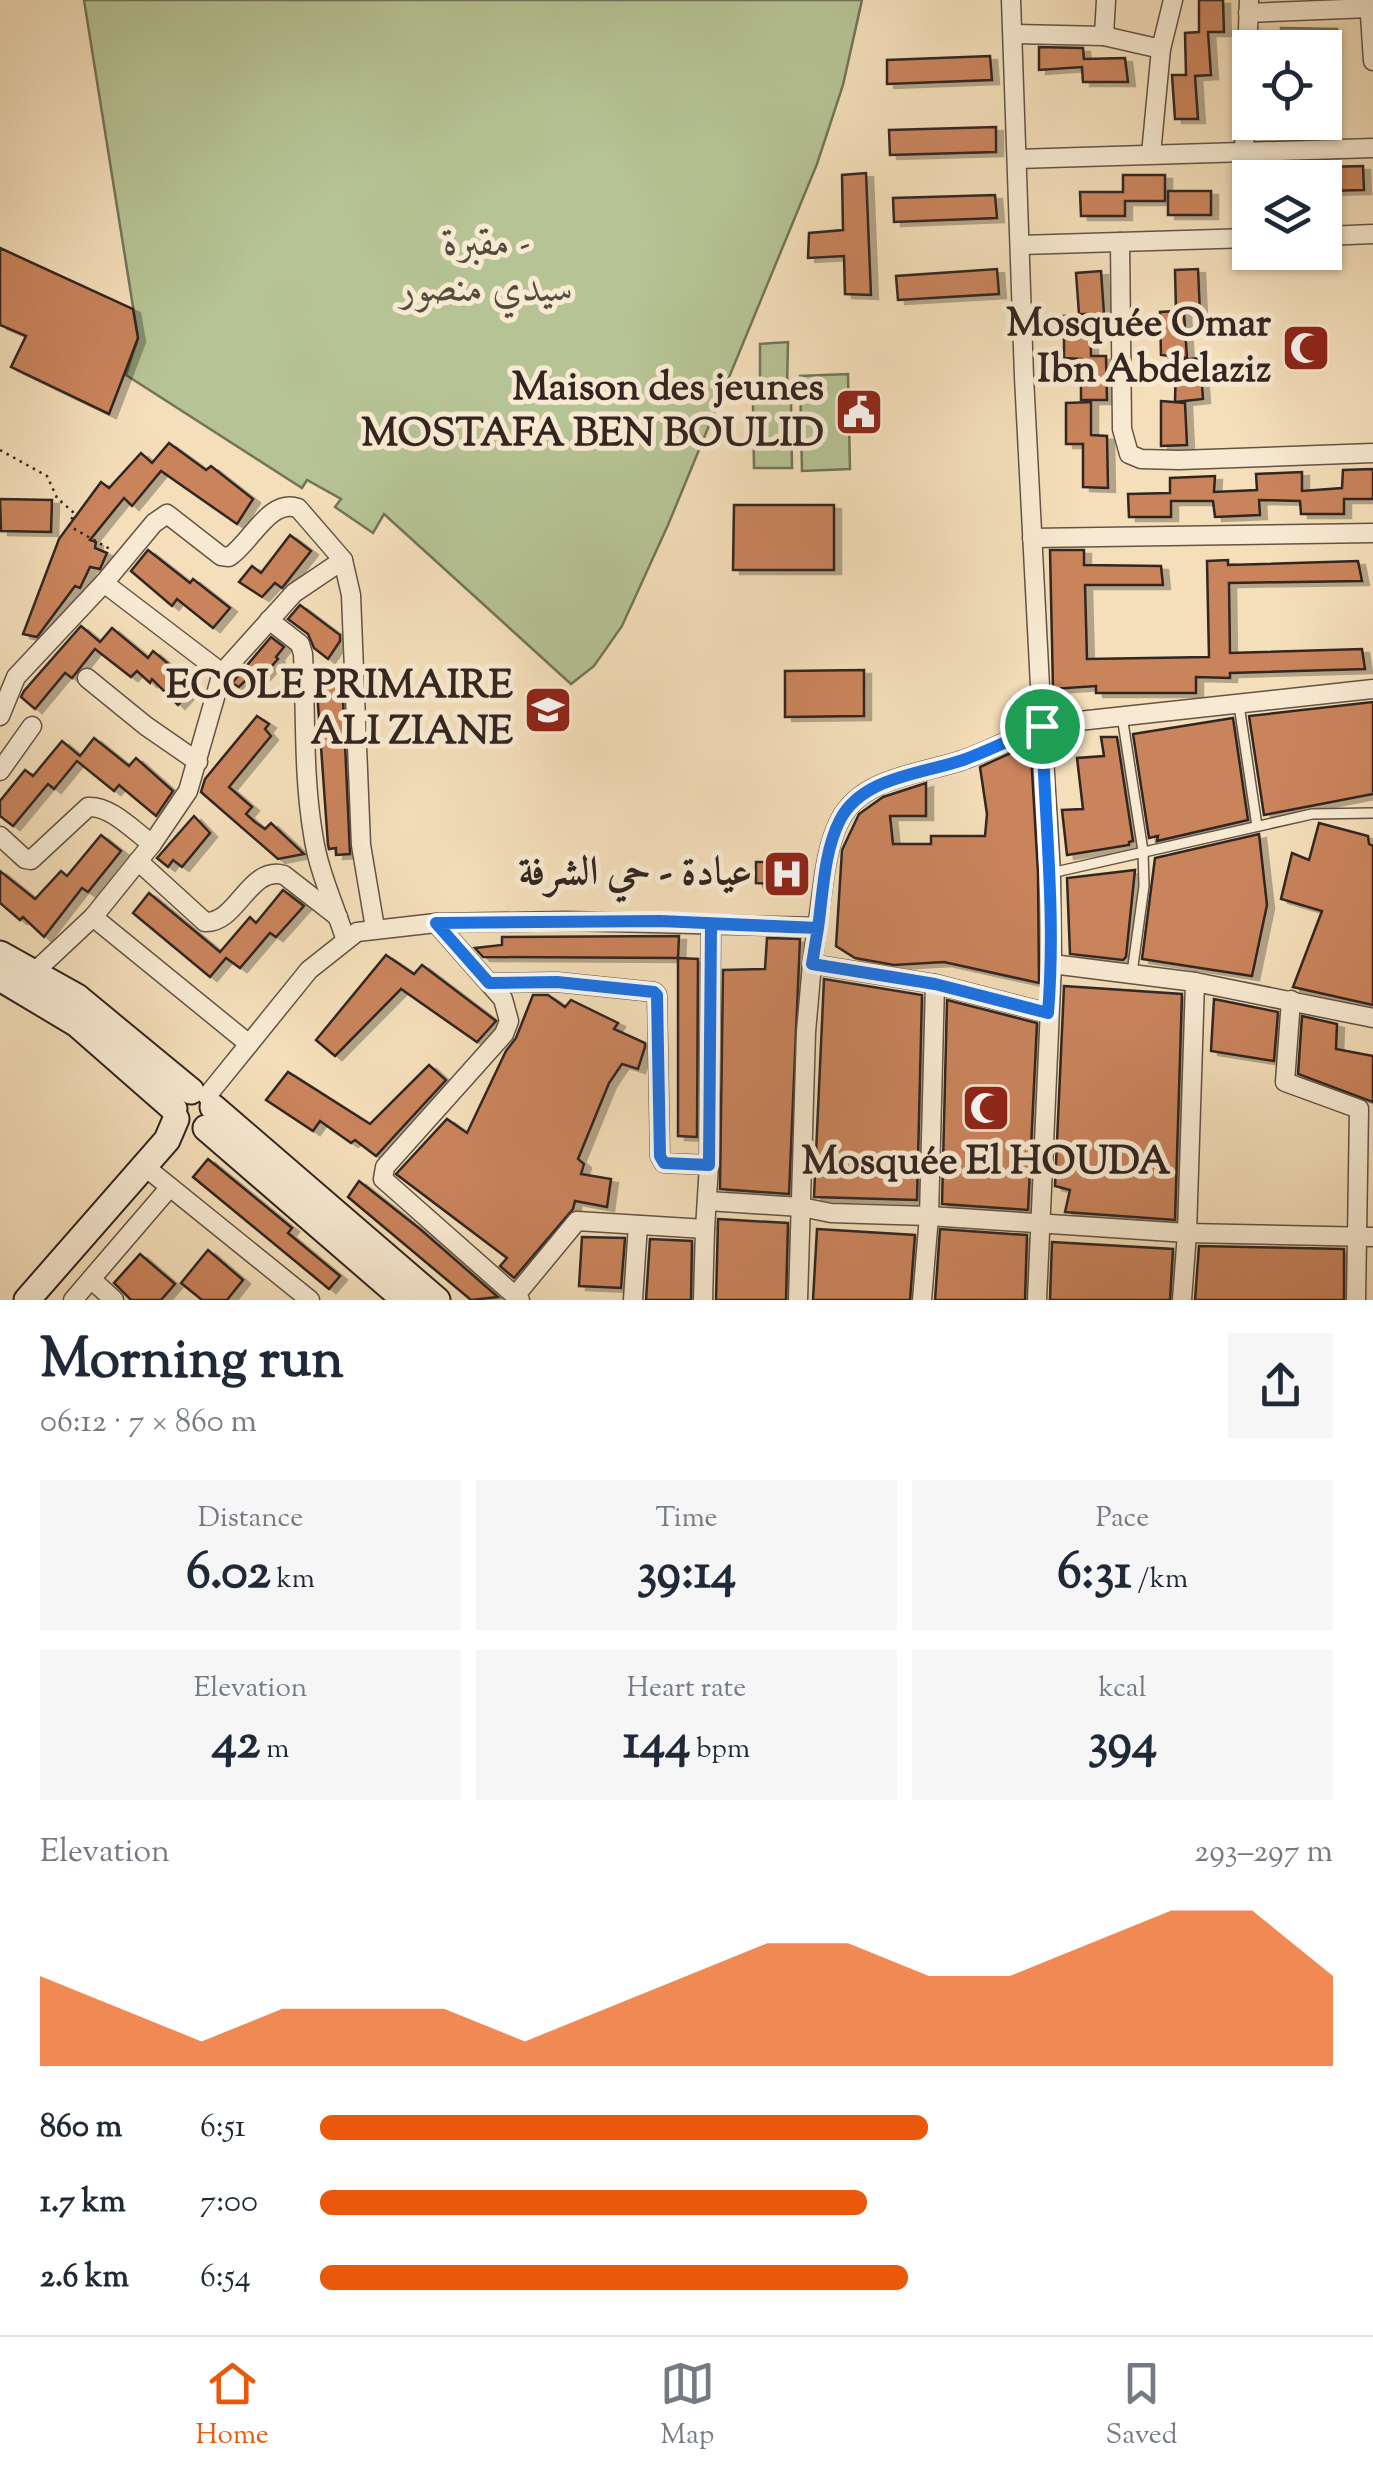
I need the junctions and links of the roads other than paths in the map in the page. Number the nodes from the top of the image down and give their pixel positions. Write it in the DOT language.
graph roads {
  1 [pos="1010,0"];
  2 [pos="1106,0"];
  3 [pos="1173,0"];
  4 [pos="1369,4"];
  5 [pos="1249,7"];
  6 [pos="1012,34"];
  7 [pos="1104,36"];
  8 [pos="1161,48"];
  9 [pos="1373,61"];
  10 [pos="1373,148"];
  11 [pos="1244,152"];
  12 [pos="1150,154"];
  13 [pos="1018,159"];
  14 [pos="1373,234"];
  15 [pos="1342,235"];
  16 [pos="1232,239"];
  17 [pos="1120,242"];
  18 [pos="1021,245"];
  19 [pos="1373,454"];
  20 [pos="1373,533"];
  21 [pos="1032,538"];
  22 [pos="343,560"];
  23 [pos="104,584"];
  24 [pos="269,620"];
  25 [pos="222,673"];
  26 [pos="87,678"];
  27 [pos="1373,688"];
  28 [pos="1238,702"];
  29 [pos="0,716"];
  30 [pos="1122,716"];
  31 [pos="32,726"];
  32 [pos="1042,726"];
  33 [pos="198,762"];
  34 [pos="0,771"];
  35 [pos="1373,814"];
  36 [pos="1257,826"];
  37 [pos="0,836"];
  38 [pos="152,844"];
  39 [pos="1143,851"];
  40 [pos="138,860"];
  41 [pos="1050,873"];
  42 [pos="93,916"];
  43 [pos="338,917"];
  44 [pos="436,923"];
  45 [pos="711,924"];
  46 [pos="375,928"];
  47 [pos="818,928"];
  48 [pos="345,938"];
  49 [pos="0,954"];
  50 [pos="812,964"];
  51 [pos="1052,964"];
  52 [pos="1132,973"];
  53 [pos="17,979"];
  54 [pos="1195,982"];
  55 [pos="489,983"];
  56 [pos="935,984"];
  57 [pos="1291,1000"];
  58 [pos="1048,1013"];
  59 [pos="1373,1018"];
  60 [pos="249,1044"];
  61 [pos="192,1115"];
  62 [pos="709,1165"];
  63 [pos="144,1166"];
  64 [pos="170,1187"];
  65 [pos="707,1201"];
  66 [pos="802,1207"];
  67 [pos="929,1216"];
  68 [pos="1042,1224"];
  69 [pos="638,1225"];
  70 [pos="705,1229"];
  71 [pos="1188,1234"];
  72 [pos="1364,1236"];
  73 [pos="91,1279"];
  74 [pos="518,1298"];
  75 [pos="27,1300"];
  76 [pos="73,1300"];
  77 [pos="114,1300"];
  78 [pos="310,1300"];
  79 [pos="405,1300"];
  80 [pos="436,1300"];
  81 [pos="634,1300"];
  82 [pos="703,1300"];
  83 [pos="798,1300"];
  84 [pos="922,1300"];
  85 [pos="1036,1300"];
  86 [pos="1182,1300"];
  87 [pos="1356,1300"];
  1 -- 6 [label="street"];
  2 -- 7 [label="street"];
  3 -- 8 [label="street"];
  4 -- 5 [label="street"];
  4 -- 9 [label="street"];
  5 -- 11 [label="street"];
  6 -- 7 [label="street"];
  6 -- 13 [label="street"];
  7 -- 8 [label="street"];
  8 -- 12 [label="street"];
  10 -- 11 [label="street"];
  11 -- 12 [label="street"];
  12 -- 13 [label="street"];
  13 -- 18 [label="street"];
  14 -- 15 [label="street"];
  16 -- 17 [label="street"];
  17 -- 18 [label="street"];
  17 -- 19 [label="street"];
  18 -- 21 [label="street"];
  20 -- 21 [label="street"];
  21 -- 32 [label="street"];
  22 -- 23 [label="street"];
  22 -- 24 [label="street"];
  22 -- 46 [label="street"];
  23 -- 25 [label="street"];
  23 -- 29 [label="street"];
  24 -- 25 [label="street"];
  24 -- 43 [label="street"];
  25 -- 33 [label="street"];
  26 -- 33 [label="street"];
  27 -- 28 [label="street"];
  28 -- 30 [label="street"];
  28 -- 36 [label="lane"];
  30 -- 32 [label="street"];
  30 -- 39 [label="lane"];
  31 -- 34 [label="street"];
  32 -- 41 [label="street"];
  32 -- 47 [label="street"];
  33 -- 38 [label="street"];
  35 -- 36 [label="lane"];
  36 -- 39 [label="lane"];
  37 -- 38 [label="street"];
  38 -- 40 [label="street"];
  39 -- 41 [label="lane"];
  39 -- 52 [label="lane"];
  40 -- 42 [label="street"];
  40 -- 43 [label="street"];
  41 -- 51 [label="street"];
  42 -- 53 [label="street"];
  42 -- 60 [label="street"];
  43 -- 48 [label="street"];
  44 -- 45 [label="street"];
  44 -- 46 [label="street"];
  44 -- 55 [label="street"];
  45 -- 47 [label="street"];
  45 -- 62 [label="street"];
  46 -- 48 [label="street"];
  47 -- 50 [label="street"];
  48 -- 60 [label="street"];
  49 -- 53 [label="main road"];
  50 -- 56 [label="street"];
  50 -- 66 [label="street"];
  51 -- 52 [label="street"];
  51 -- 58 [label="street"];
  52 -- 54 [label="street"];
  53 -- 61 [label="main road"];
  54 -- 57 [label="street"];
  54 -- 71 [label="street"];
  55 -- 62 [label="street"];
  55 -- 74 [label="street"];
  56 -- 58 [label="street"];
  56 -- 67 [label="street"];
  57 -- 59 [label="street"];
  57 -- 72 [label="street"];
  58 -- 68 [label="street"];
  60 -- 61 [label="street"];
  61 -- 63 [label="main road"];
  61 -- 79 [label="main road"];
  61 -- 80 [label="main road"];
  62 -- 65 [label="street"];
  63 -- 64 [label="street"];
  63 -- 75 [label="main road"];
  64 -- 73 [label="street"];
  64 -- 78 [label="street"];
  65 -- 66 [label="street"];
  65 -- 70 [label="street"];
  66 -- 67 [label="street"];
  66 -- 83 [label="street"];
  67 -- 68 [label="street"];
  67 -- 84 [label="street"];
  68 -- 71 [label="street"];
  68 -- 85 [label="street"];
  69 -- 70 [label="street"];
  69 -- 74 [label="street"];
  69 -- 81 [label="street"];
  70 -- 82 [label="street"];
  71 -- 72 [label="street"];
  71 -- 86 [label="street"];
  72 -- 87 [label="street"];
  73 -- 76 [label="street"];
  73 -- 77 [label="street"];
}
